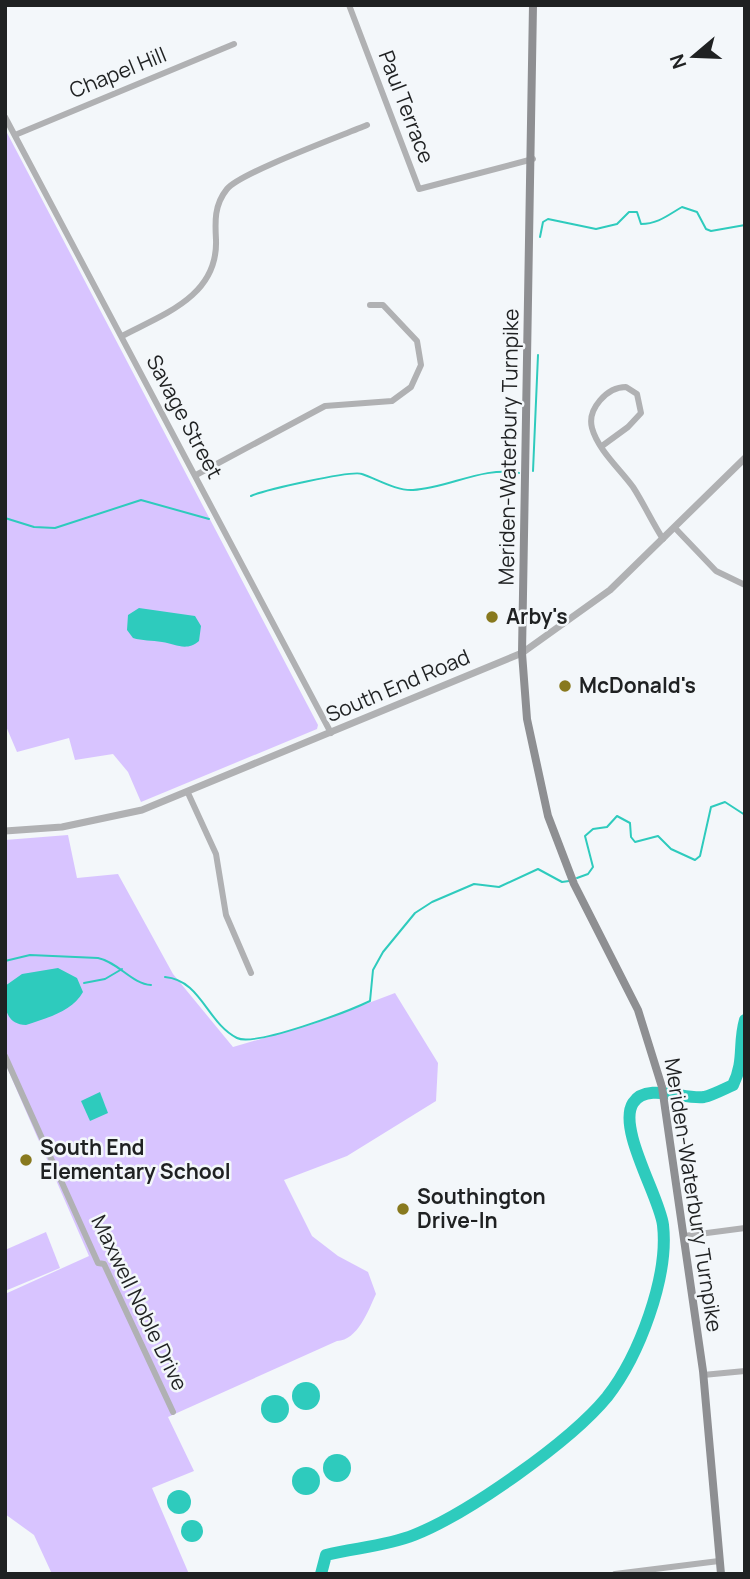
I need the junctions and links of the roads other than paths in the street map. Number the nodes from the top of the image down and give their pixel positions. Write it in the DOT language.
graph roads {
  1 [pos="349,5"];
  2 [pos="533,5"];
  3 [pos="234,44"];
  4 [pos="5,117"];
  5 [pos="367,125"];
  6 [pos="15,135"];
  7 [pos="533,159"];
  8 [pos="370,305"];
  9 [pos="122,335"];
  10 [pos="602,446"];
  11 [pos="745,458"];
  12 [pos="196,475"];
  13 [pos="675,528"];
  14 [pos="663,539"];
  15 [pos="745,586"];
  16 [pos="522,653"];
  17 [pos="331,733"];
  18 [pos="188,793"];
  19 [pos="5,831"];
  20 [pos="251,973"];
  21 [pos="5,1056"];
  22 [pos="745,1228"];
  23 [pos="684,1236"];
  24 [pos="745,1371"];
  25 [pos="703,1375"];
  26 [pos="173,1412"];
  27 [pos="719,1561"];
  28 [pos="615,1574"];
  29 [pos="720,1574"];
  1 -- 7 [label="street, Paul Terrace"];
  2 -- 7 [label="main road, Meriden-Waterbury Turnpike"];
  3 -- 6 [label="street, Chapel Hill"];
  4 -- 6 [label="street, Savage Street"];
  5 -- 9 [label="street"];
  6 -- 9 [label="street, Savage Street"];
  7 -- 16 [label="main road, Meriden-Waterbury Turnpike"];
  8 -- 12 [label="street"];
  9 -- 12 [label="street, Savage Street"];
  10 -- 10 [label="street"];
  10 -- 14 [label="street"];
  11 -- 13 [label="street, South End Road"];
  12 -- 17 [label="street, Savage Street"];
  13 -- 14 [label="street, South End Road"];
  13 -- 15 [label="street"];
  14 -- 16 [label="street, South End Road"];
  16 -- 17 [label="street, South End Road"];
  16 -- 23 [label="main road, Meriden-Waterbury Turnpike"];
  17 -- 18 [label="street, South End Road"];
  18 -- 19 [label="street, South End Road"];
  18 -- 20 [label="street"];
  21 -- 26 [label="street, Maxwell Noble Drive"];
  22 -- 23 [label="street"];
  23 -- 25 [label="main road, Meriden-Waterbury Turnpike"];
  24 -- 25 [label="street"];
  25 -- 27 [label="main road, Meriden-Waterbury Turnpike"];
  27 -- 28 [label="street"];
  27 -- 29 [label="main road, Meriden-Waterbury Turnpike"];
}
